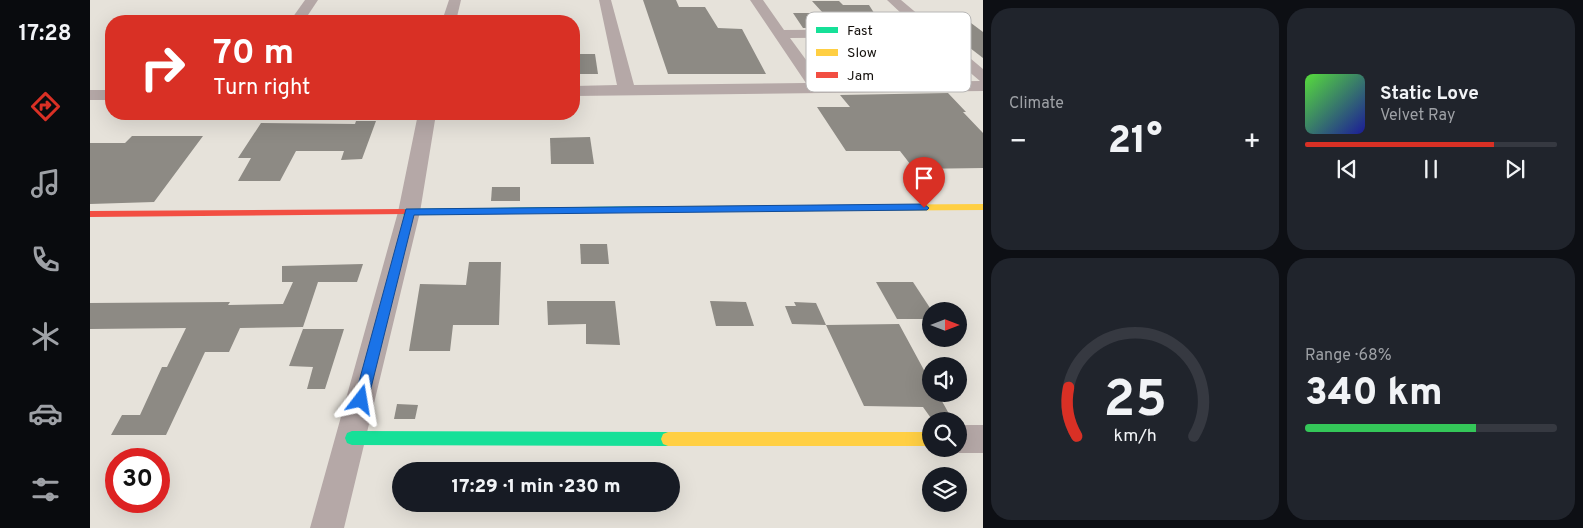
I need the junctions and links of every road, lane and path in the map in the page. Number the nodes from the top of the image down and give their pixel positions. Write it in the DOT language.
graph roads {
  1 [pos="312,0"];
  2 [pos="455,0"];
  3 [pos="605,0"];
  4 [pos="756,0"];
  5 [pos="893,0"];
  6 [pos="907,12"];
  7 [pos="301,15"];
  8 [pos="451,15"];
  9 [pos="780,34"];
  10 [pos="806,34"];
  11 [pos="971,67"];
  12 [pos="806,71"];
  13 [pos="983,77"];
  14 [pos="806,88"];
  15 [pos="580,91"];
  16 [pos="627,91"];
  17 [pos="90,95"];
  18 [pos="105,95"];
  19 [pos="426,120"];
  20 [pos="983,207"];
  21 [pos="409,212"];
  22 [pos="90,214"];
  23 [pos="352,438"];
  24 [pos="922,439"];
  25 [pos="967,439"];
  26 [pos="983,440"];
  27 [pos="327,528"];
  1 -- 7 [label="street"];
  2 -- 8 [label="street"];
  3 -- 16 [label="street"];
  4 -- 9 [label="street"];
  5 -- 6 [label="street"];
  9 -- 10 [label="street"];
  9 -- 12 [label="street"];
  11 -- 13 [label="street"];
  14 -- 16 [label="street"];
  15 -- 16 [label="street"];
  17 -- 18 [label="street"];
  19 -- 21 [label="street"];
  20 -- 21 [label="street"];
  21 -- 22 [label="street"];
  21 -- 23 [label="street"];
  23 -- 24 [label="street"];
  23 -- 27 [label="street"];
  25 -- 26 [label="street"];
}
